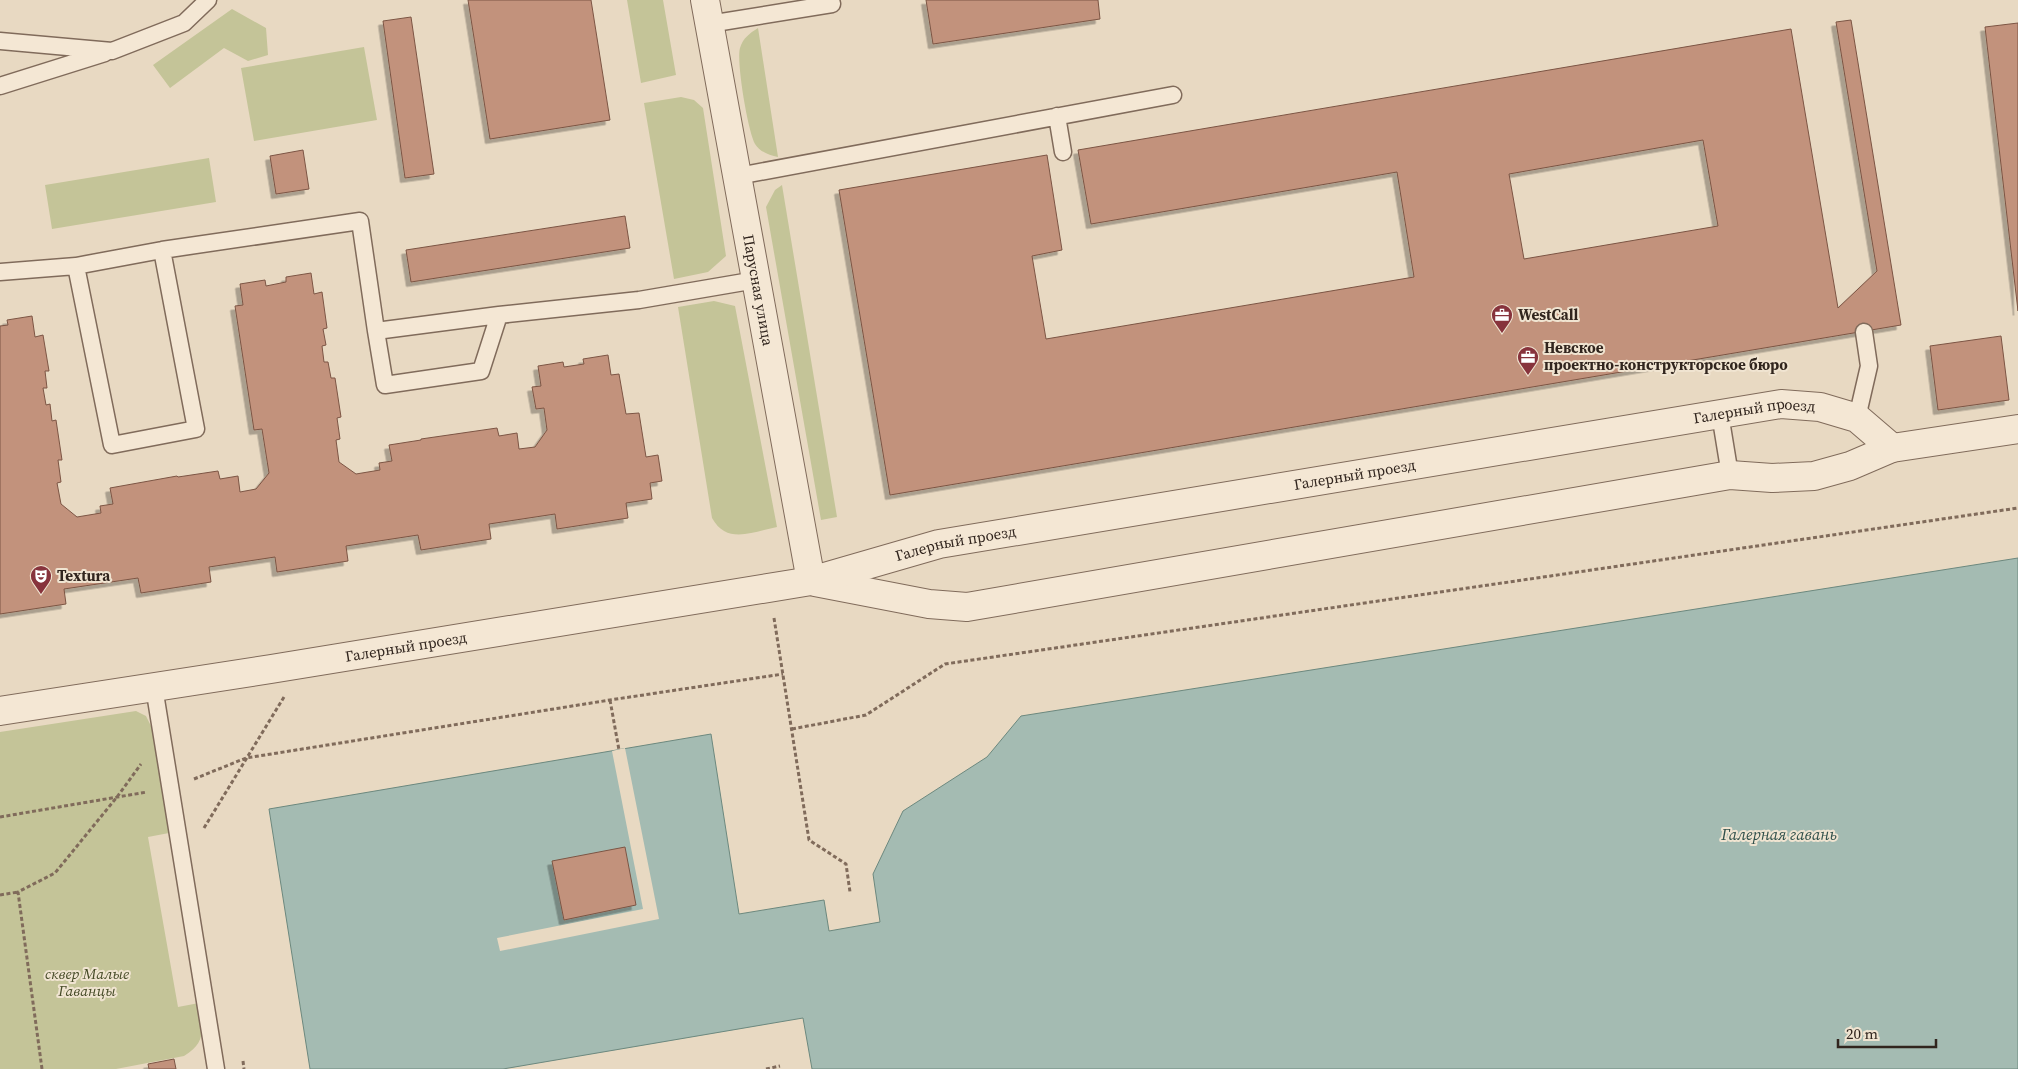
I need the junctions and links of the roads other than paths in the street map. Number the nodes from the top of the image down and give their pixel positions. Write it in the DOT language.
graph roads {
  1 [pos="208,0"];
  2 [pos="831,0"];
  3 [pos="707,12"];
  4 [pos="0,41"];
  5 [pos="112,51"];
  6 [pos="0,86"];
  7 [pos="1172,95"];
  8 [pos="1057,116"];
  9 [pos="1063,152"];
  10 [pos="738,176"];
  11 [pos="162,250"];
  12 [pos="76,266"];
  13 [pos="0,272"];
  14 [pos="756,280"];
  15 [pos="499,315"];
  16 [pos="376,331"];
  17 [pos="1864,332"];
  18 [pos="1720,414"];
  19 [pos="1856,418"];
  20 [pos="2018,429"];
  21 [pos="1892,448"];
  22 [pos="1730,475"];
  23 [pos="811,581"];
  24 [pos="154,687"];
  25 [pos="0,711"];
  26 [pos="216,1069"];
  1 -- 5 [label="lane"];
  2 -- 3 [label="lane"];
  3 -- 10 [label="street, Парусная улица"];
  4 -- 5 [label="lane"];
  5 -- 6 [label="lane"];
  7 -- 8 [label="lane"];
  8 -- 9 [label="lane"];
  8 -- 10 [label="lane"];
  10 -- 14 [label="street, Парусная улица"];
  11 -- 12 [label="lane"];
  11 -- 12 [label="lane"];
  11 -- 16 [label="lane"];
  12 -- 13 [label="lane"];
  14 -- 15 [label="lane"];
  14 -- 23 [label="street, Парусная улица"];
  15 -- 16 [label="lane"];
  15 -- 16 [label="lane"];
  17 -- 19 [label="lane"];
  18 -- 19 [label="street, Галерный проезд"];
  18 -- 22 [label="lane"];
  18 -- 23 [label="street, Галерный проезд"];
  19 -- 21 [label="street, Галерный проезд"];
  20 -- 21 [label="street, Галерный проезд"];
  21 -- 22 [label="street, Галерный проезд"];
  22 -- 23 [label="street, Галерный проезд"];
  23 -- 24 [label="street, Галерный проезд"];
  24 -- 25 [label="street, Галерный проезд"];
  24 -- 26 [label="lane"];
}
